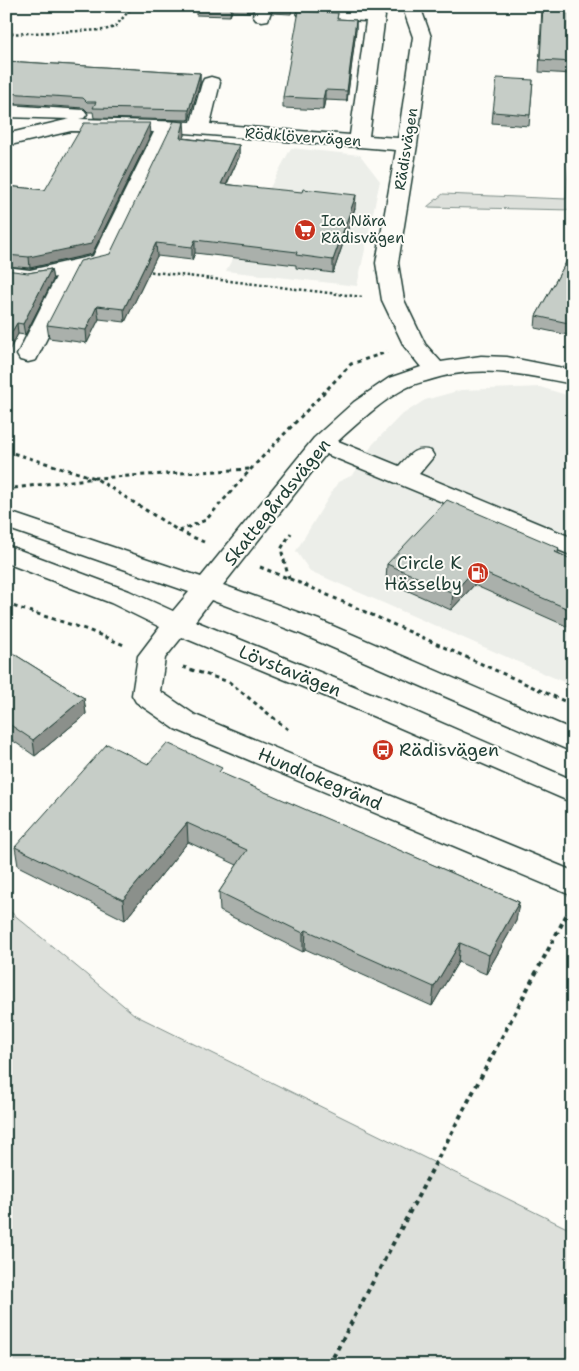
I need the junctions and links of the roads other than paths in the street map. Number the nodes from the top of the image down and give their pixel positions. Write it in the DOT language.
graph roads {
  1 [pos="307,6"];
  2 [pos="411,6"];
  3 [pos="211,83"];
  4 [pos="6,111"];
  5 [pos="200,125"];
  6 [pos="166,126"];
  7 [pos="6,140"];
  8 [pos="359,141"];
  9 [pos="407,145"];
  10 [pos="71,268"];
  11 [pos="6,273"];
  12 [pos="28,355"];
  13 [pos="435,370"];
  14 [pos="573,377"];
  15 [pos="322,443"];
  16 [pos="422,456"];
  17 [pos="403,477"];
  18 [pos="6,519"];
  19 [pos="573,548"];
  20 [pos="6,554"];
  21 [pos="207,588"];
  22 [pos="177,624"];
  23 [pos="573,742"];
  24 [pos="573,792"];
  25 [pos="570,898"];
  1 -- 8 [label="street"];
  2 -- 9 [label="street, Rädisvägen"];
  3 -- 5 [label="street"];
  4 -- 5 [label="street, Rödklövervägen"];
  5 -- 6 [label="street, Rödklövervägen"];
  5 -- 8 [label="street, Rödklövervägen"];
  6 -- 7 [label="street, Rödklövervägen"];
  6 -- 10 [label="street"];
  8 -- 9 [label="street, Rödklövervägen"];
  9 -- 13 [label="street, Rädisvägen"];
  10 -- 11 [label="street"];
  10 -- 12 [label="street"];
  13 -- 14 [label="street, Skattegårdsvägen"];
  13 -- 15 [label="street, Skattegårdsvägen"];
  15 -- 17 [label="street"];
  15 -- 21 [label="street, Skattegårdsvägen"];
  16 -- 17 [label="street"];
  17 -- 19 [label="street"];
  18 -- 21 [label="street"];
  20 -- 22 [label="street, Lövstavägen"];
  21 -- 22 [label="street, Skattegårdsvägen"];
  21 -- 23 [label="street"];
  22 -- 24 [label="street, Lövstavägen"];
  22 -- 25 [label="street, Hundlokegränd"];
}
